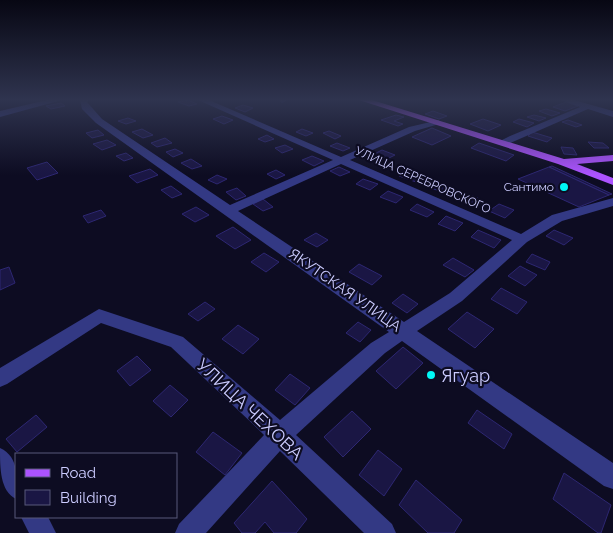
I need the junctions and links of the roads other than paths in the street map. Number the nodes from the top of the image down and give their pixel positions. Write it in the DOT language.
graph roads {
  1 [pos="106,125"];
  2 [pos="260,125"];
  3 [pos="426,125"];
  4 [pos="445,125"];
  5 [pos="544,125"];
  6 [pos="503,143"];
  7 [pos="613,158"];
  8 [pos="342,160"];
  9 [pos="562,162"];
  10 [pos="613,182"];
  11 [pos="613,202"];
  12 [pos="230,210"];
  13 [pos="522,239"];
  14 [pos="405,332"];
  15 [pos="0,378"];
  16 [pos="279,436"];
  17 [pos="0,460"];
  18 [pos="613,477"];
  19 [pos="15,486"];
  20 [pos="35,518"];
  21 [pos="43,533"];
  22 [pos="188,533"];
  23 [pos="382,533"];
  1 -- 12 [label="street, ЯКУТСКАЯ УЛИЦА"];
  2 -- 8 [label="street, УЛИЦА СЕРЕБРОВСКОГО"];
  3 -- 8 [label="street"];
  4 -- 6 [label="main road"];
  5 -- 6 [label="street"];
  6 -- 9 [label="main road"];
  7 -- 9 [label="main road"];
  8 -- 12 [label="street"];
  8 -- 13 [label="street, УЛИЦА СЕРЕБРОВСКОГО"];
  9 -- 10 [label="main road"];
  11 -- 13 [label="street"];
  12 -- 14 [label="street, ЯКУТСКАЯ УЛИЦА"];
  13 -- 14 [label="street"];
  14 -- 16 [label="street"];
  14 -- 18 [label="street, ЯКУТСКАЯ УЛИЦА"];
  15 -- 16 [label="street, УЛИЦА ЧЕХОВА"];
  16 -- 22 [label="street"];
  16 -- 23 [label="street, УЛИЦА ЧЕХОВА"];
  17 -- 19 [label="street"];
  20 -- 21 [label="street"];
}
